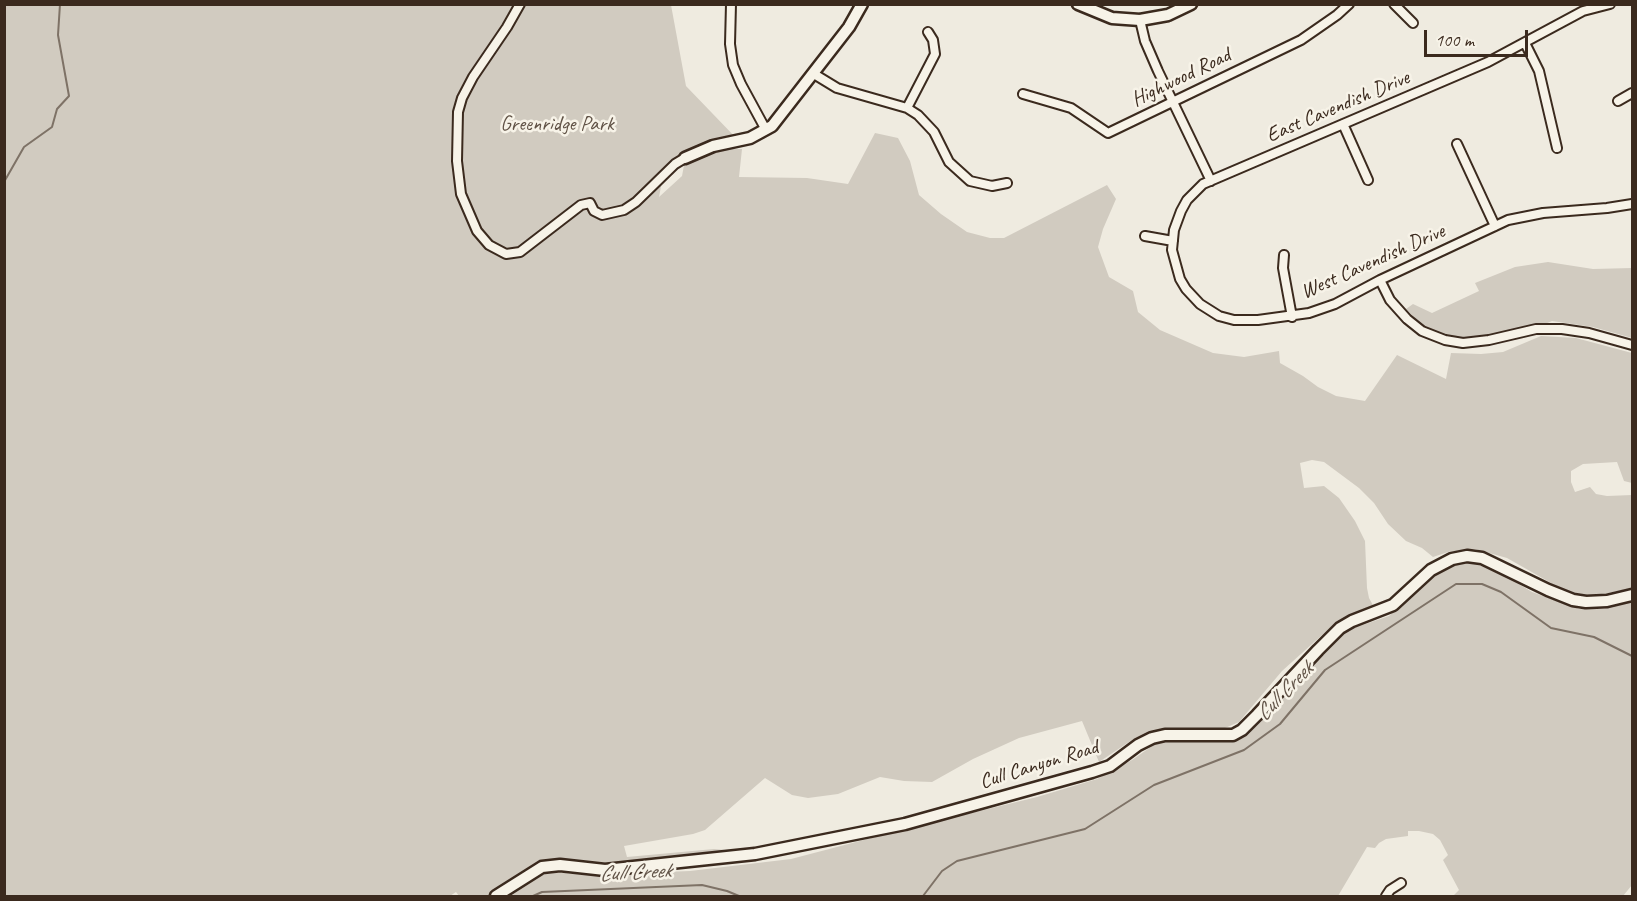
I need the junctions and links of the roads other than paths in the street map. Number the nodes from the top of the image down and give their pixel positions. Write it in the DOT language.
graph roads {
  1 [pos="520,4"];
  2 [pos="731,4"];
  3 [pos="862,4"];
  4 [pos="1078,4"];
  5 [pos="1191,4"];
  6 [pos="1348,4"];
  7 [pos="1394,4"];
  8 [pos="1610,4"];
  9 [pos="1140,21"];
  10 [pos="1413,23"];
  11 [pos="928,32"];
  12 [pos="1525,43"];
  13 [pos="814,74"];
  14 [pos="1632,93"];
  15 [pos="1023,94"];
  16 [pos="1618,101"];
  17 [pos="1173,102"];
  18 [pos="907,108"];
  19 [pos="1343,124"];
  20 [pos="766,130"];
  21 [pos="1457,144"];
  22 [pos="1557,148"];
  23 [pos="685,158"];
  24 [pos="1368,180"];
  25 [pos="1210,181"];
  26 [pos="1007,183"];
  27 [pos="1632,204"];
  28 [pos="1496,226"];
  29 [pos="1145,236"];
  30 [pos="1173,240"];
  31 [pos="1284,255"];
  32 [pos="1380,280"];
  33 [pos="1292,317"];
  34 [pos="1632,345"];
  35 [pos="1632,595"];
  36 [pos="1401,883"];
  37 [pos="496,897"];
  38 [pos="1386,897"];
  1 -- 23 [label="street"];
  2 -- 20 [label="street"];
  3 -- 13 [label="street"];
  4 -- 9 [label="street"];
  5 -- 9 [label="street"];
  6 -- 17 [label="street, Highwood Road"];
  7 -- 10 [label="street"];
  8 -- 12 [label="street, East Cavendish Drive"];
  9 -- 17 [label="street"];
  11 -- 18 [label="street"];
  12 -- 19 [label="street, East Cavendish Drive"];
  12 -- 22 [label="street"];
  13 -- 18 [label="street"];
  13 -- 20 [label="street"];
  14 -- 16 [label="street"];
  15 -- 17 [label="street, Highwood Road"];
  17 -- 25 [label="street"];
  18 -- 26 [label="street"];
  19 -- 24 [label="street"];
  19 -- 25 [label="street, East Cavendish Drive"];
  20 -- 23 [label="street"];
  21 -- 28 [label="street"];
  25 -- 30 [label="street, West Cavendish Drive"];
  27 -- 28 [label="street, West Cavendish Drive"];
  28 -- 32 [label="street, West Cavendish Drive"];
  29 -- 30 [label="street"];
  30 -- 33 [label="street, West Cavendish Drive"];
  31 -- 33 [label="street"];
  32 -- 33 [label="street, West Cavendish Drive"];
  32 -- 34 [label="street"];
  35 -- 37 [label="street, Cull Canyon Road"];
  36 -- 38 [label="street"];
}
